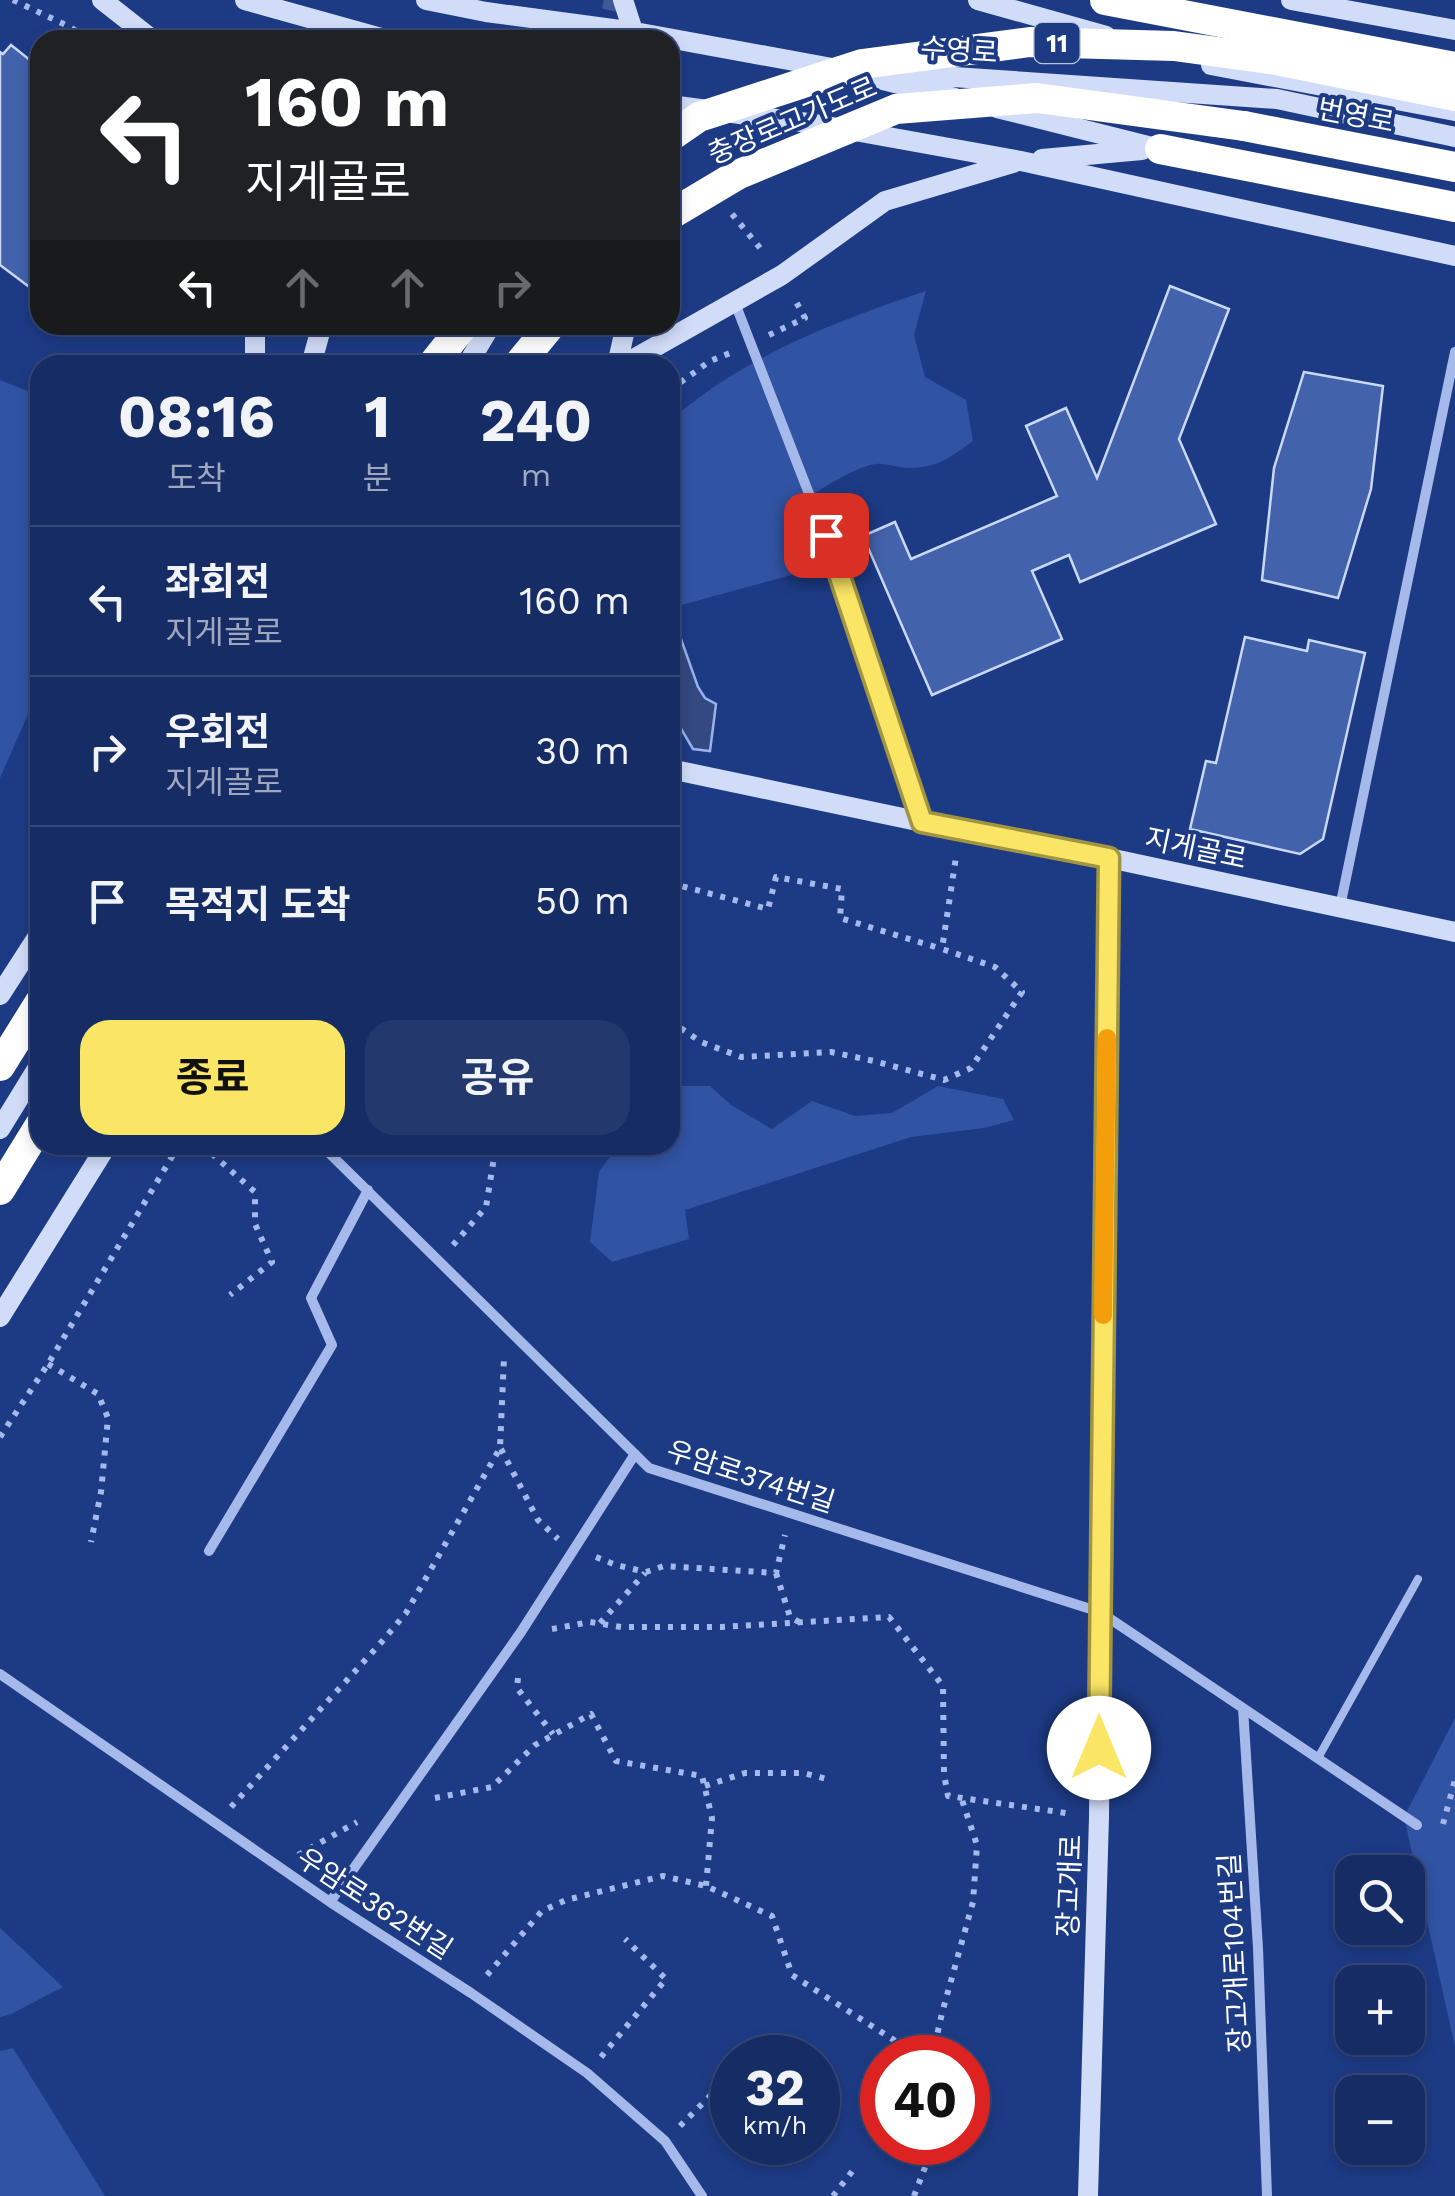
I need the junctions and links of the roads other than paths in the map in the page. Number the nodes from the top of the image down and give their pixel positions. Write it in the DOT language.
graph roads {
  1 [pos="102,0"];
  2 [pos="245,0"];
  3 [pos="426,0"];
  4 [pos="623,0"];
  5 [pos="978,0"];
  6 [pos="1105,0"];
  7 [pos="1291,0"];
  8 [pos="1333,4"];
  9 [pos="140,30"];
  10 [pos="352,30"];
  11 [pos="598,30"];
  12 [pos="634,30"];
  13 [pos="1455,30"];
  14 [pos="680,43"];
  15 [pos="1455,67"];
  16 [pos="843,70"];
  17 [pos="1455,96"];
  18 [pos="680,106"];
  19 [pos="1455,111"];
  20 [pos="1244,126"];
  21 [pos="680,130"];
  22 [pos="1455,137"];
  23 [pos="1160,149"];
  24 [pos="1021,161"];
  25 [pos="1455,168"];
  26 [pos="1455,208"];
  27 [pos="680,209"];
  28 [pos="1455,256"];
  29 [pos="734,302"];
  30 [pos="680,332"];
  31 [pos="456,335"];
  32 [pos="543,335"];
  33 [pos="674,335"];
  34 [pos="1455,352"];
  35 [pos="440,355"];
  36 [pos="526,355"];
  37 [pos="638,355"];
  38 [pos="680,771"];
  39 [pos="922,822"];
  40 [pos="1109,858"];
  41 [pos="1340,908"];
  42 [pos="1455,932"];
  43 [pos="30,949"];
  44 [pos="0,996"];
  45 [pos="30,1018"];
  46 [pos="0,1066"];
  47 [pos="30,1080"];
  48 [pos="0,1130"];
  49 [pos="30,1141"];
  50 [pos="101,1155"];
  51 [pos="331,1155"];
  52 [pos="0,1190"];
  53 [pos="368,1190"];
  54 [pos="0,1317"];
  55 [pos="634,1454"];
  56 [pos="209,1551"];
  57 [pos="1418,1579"];
  58 [pos="1100,1612"];
  59 [pos="0,1674"];
  60 [pos="1243,1708"];
  61 [pos="1318,1758"];
  62 [pos="1417,1825"];
  63 [pos="330,1902"];
  64 [pos="702,2196"];
  65 [pos="1088,2196"];
  66 [pos="1267,2196"];
  1 -- 9 [label="main road"];
  2 -- 10 [label="main road"];
  3 -- 11 [label="main road"];
  4 -- 12 [label="main road"];
  5 -- 19 [label="main road, 수영로"];
  6 -- 15 [label="highway"];
  7 -- 8 [label="main road"];
  8 -- 13 [label="main road"];
  14 -- 16 [label="main road"];
  16 -- 22 [label="main road, 수영로"];
  16 -- 23 [label="main road, 수영로"];
  17 -- 21 [label="highway, 충장로고가도로 / 11, bridge"];
  18 -- 24 [label="main road"];
  20 -- 25 [label="highway, 번영로 / 11"];
  20 -- 27 [label="highway, 충장로고가도로 / 11, bridge"];
  23 -- 24 [label="main road"];
  23 -- 26 [label="highway"];
  24 -- 28 [label="main road"];
  24 -- 29 [label="main road"];
  29 -- 30 [label="main road"];
  29 -- 39 [label="street"];
  31 -- 35 [label="highway"];
  32 -- 36 [label="highway"];
  33 -- 37 [label="main road"];
  34 -- 41 [label="street"];
  38 -- 39 [label="main road, 지게골로"];
  39 -- 40 [label="main road, 지게골로"];
  40 -- 41 [label="main road, 지게골로"];
  40 -- 58 [label="main road, 장고개로"];
  41 -- 42 [label="main road, 지게골로"];
  43 -- 44 [label="main road"];
  45 -- 46 [label="highway"];
  47 -- 48 [label="main road"];
  49 -- 52 [label="highway"];
  50 -- 54 [label="main road"];
  51 -- 53 [label="street, 우암로374번길"];
  53 -- 55 [label="street, 우암로374번길"];
  53 -- 56 [label="street"];
  55 -- 58 [label="street, 우암로374번길"];
  55 -- 63 [label="street"];
  57 -- 61 [label="lane"];
  58 -- 60 [label="street"];
  58 -- 65 [label="main road, 장고개로"];
  59 -- 63 [label="street, 우암로362번길"];
  60 -- 61 [label="street"];
  60 -- 66 [label="street, 장고개로104번길"];
  61 -- 62 [label="street"];
  63 -- 64 [label="street, 우암로362번길"];
}
